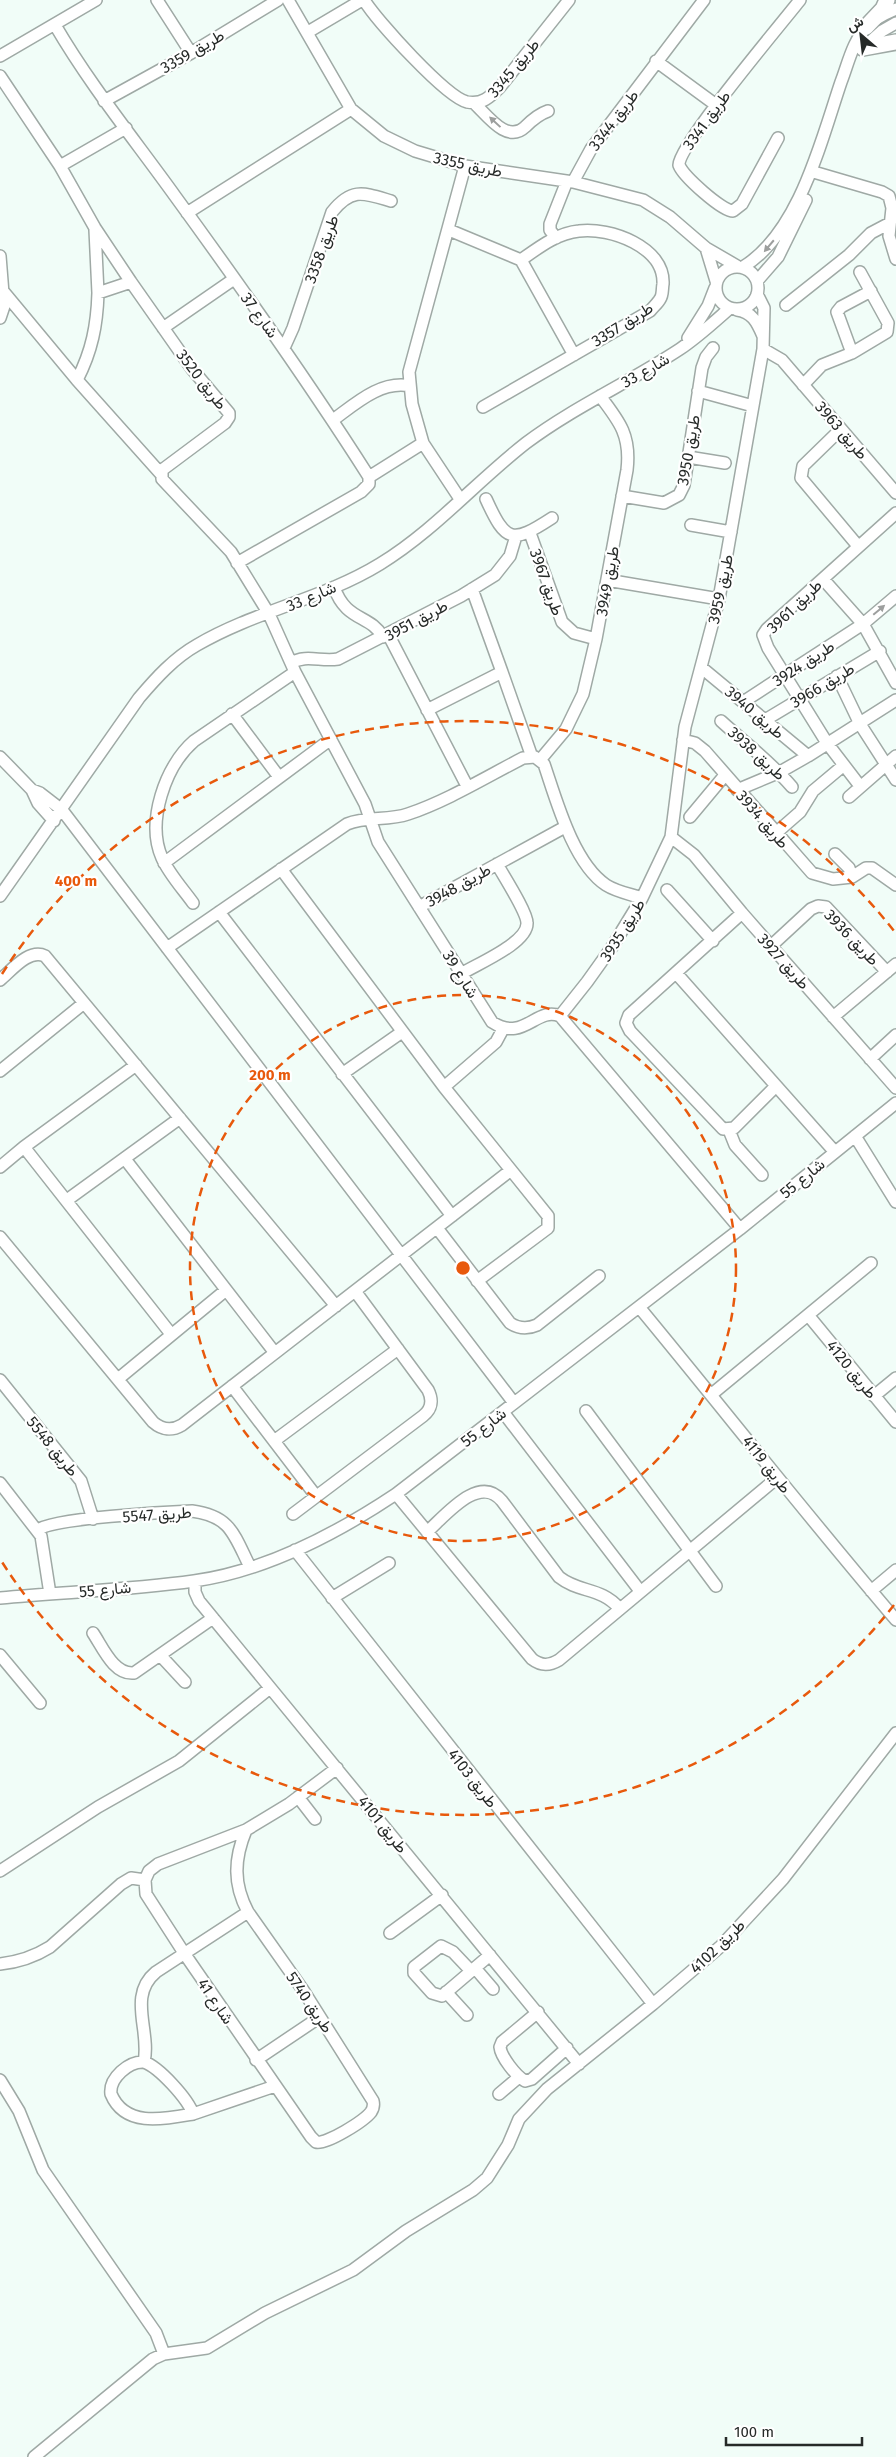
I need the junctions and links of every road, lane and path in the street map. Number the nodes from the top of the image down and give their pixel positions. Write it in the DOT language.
graph roads {
  1 [pos="96,0"];
  2 [pos="157,0"];
  3 [pos="278,0"];
  4 [pos="288,0"];
  5 [pos="363,0"];
  6 [pos="569,0"];
  7 [pos="704,0"];
  8 [pos="800,0"];
  9 [pos="887,0"];
  10 [pos="896,8"];
  11 [pos="896,23"];
  12 [pos="56,25"];
  13 [pos="866,27"];
  14 [pos="308,32"];
  15 [pos="896,42"];
  16 [pos="863,48"];
  17 [pos="191,53"];
  18 [pos="0,56"];
  19 [pos="656,61"];
  20 [pos="0,76"];
  21 [pos="104,101"];
  22 [pos="474,103"];
  23 [pos="716,105"];
  24 [pos="351,109"];
  25 [pos="548,112"];
  26 [pos="126,128"];
  27 [pos="778,138"];
  28 [pos="60,166"];
  29 [pos="465,166"];
  30 [pos="817,173"];
  31 [pos="570,181"];
  32 [pos="391,201"];
  33 [pos="187,212"];
  34 [pos="890,223"];
  35 [pos="95,228"];
  36 [pos="449,230"];
  37 [pos="556,238"];
  38 [pos="706,248"];
  39 [pos="0,256"];
  40 [pos="896,259"];
  41 [pos="521,260"];
  42 [pos="740,267"];
  43 [pos="860,272"];
  44 [pos="234,279"];
  45 [pos="757,281"];
  46 [pos="131,282"];
  47 [pos="716,285"];
  48 [pos="3,291"];
  49 [pos="871,292"];
  50 [pos="98,293"];
  51 [pos="757,294"];
  52 [pos="786,305"];
  53 [pos="733,309"];
  54 [pos="0,318"];
  55 [pos="163,328"];
  56 [pos="764,344"];
  57 [pos="284,348"];
  58 [pos="713,348"];
  59 [pos="679,349"];
  60 [pos="852,352"];
  61 [pos="574,355"];
  62 [pos="761,362"];
  63 [pos="788,367"];
  64 [pos="77,380"];
  65 [pos="803,385"];
  66 [pos="410,386"];
  67 [pos="698,391"];
  68 [pos="600,396"];
  69 [pos="753,406"];
  70 [pos="483,407"];
  71 [pos="333,420"];
  72 [pos="842,429"];
  73 [pos="423,443"];
  74 [pos="688,457"];
  75 [pos="725,463"];
  76 [pos="161,474"];
  77 [pos="369,477"];
  78 [pos="896,493"];
  79 [pos="622,496"];
  80 [pos="486,499"];
  81 [pos="460,500"];
  82 [pos="896,514"];
  83 [pos="552,518"];
  84 [pos="691,525"];
  85 [pos="731,532"];
  86 [pos="530,533"];
  87 [pos="516,536"];
  88 [pos="858,546"];
  89 [pos="237,563"];
  90 [pos="823,579"];
  91 [pos="607,580"];
  92 [pos="334,587"];
  93 [pos="472,589"];
  94 [pos="896,596"];
  95 [pos="719,599"];
  96 [pos="269,614"];
  97 [pos="863,624"];
  98 [pos="386,636"];
  99 [pos="596,639"];
  100 [pos="880,651"];
  101 [pos="293,668"];
  102 [pos="702,668"];
  103 [pos="502,672"];
  104 [pos="784,676"];
  105 [pos="837,676"];
  106 [pos="896,683"];
  107 [pos="799,699"];
  108 [pos="896,700"];
  109 [pos="744,702"];
  110 [pos="427,710"];
  111 [pos="232,714"];
  112 [pos="765,720"];
  113 [pos="721,721"];
  114 [pos="860,724"];
  115 [pos="330,739"];
  116 [pos="683,740"];
  117 [pos="827,743"];
  118 [pos="808,756"];
  119 [pos="896,756"];
  120 [pos="0,758"];
  121 [pos="532,758"];
  122 [pos="844,764"];
  123 [pos="886,764"];
  124 [pos="780,772"];
  125 [pos="725,775"];
  126 [pos="279,777"];
  127 [pos="896,780"];
  128 [pos="467,786"];
  129 [pos="860,786"];
  130 [pos="792,787"];
  131 [pos="32,790"];
  132 [pos="737,790"];
  133 [pos="849,797"];
  134 [pos="62,810"];
  135 [pos="690,817"];
  136 [pos="370,819"];
  137 [pos="54,821"];
  138 [pos="565,827"];
  139 [pos="776,833"];
  140 [pos="671,837"];
  141 [pos="835,854"];
  142 [pos="164,863"];
  143 [pos="497,864"];
  144 [pos="281,869"];
  145 [pos="852,876"];
  146 [pos="896,885"];
  147 [pos="667,890"];
  148 [pos="0,896"];
  149 [pos="642,898"];
  150 [pos="193,903"];
  151 [pos="419,907"];
  152 [pos="219,912"];
  153 [pos="742,913"];
  154 [pos="713,941"];
  155 [pos="771,946"];
  156 [pos="167,948"];
  157 [pos="896,964"];
  158 [pos="887,972"];
  159 [pos="676,973"];
  160 [pos="461,974"];
  161 [pos="0,980"];
  162 [pos="84,1003"];
  163 [pos="560,1016"];
  164 [pos="833,1016"];
  165 [pos="503,1029"];
  166 [pos="402,1032"];
  167 [pos="896,1035"];
  168 [pos="870,1059"];
  169 [pos="136,1065"];
  170 [pos="0,1072"];
  171 [pos="342,1074"];
  172 [pos="444,1086"];
  173 [pos="776,1086"];
  174 [pos="896,1088"];
  175 [pos="896,1103"];
  176 [pos="180,1118"];
  177 [pos="729,1130"];
  178 [pos="854,1136"];
  179 [pos="24,1146"];
  180 [pos="834,1151"];
  181 [pos="125,1159"];
  182 [pos="0,1167"];
  183 [pos="511,1170"];
  184 [pos="762,1175"];
  185 [pos="892,1187"];
  186 [pos="67,1200"];
  187 [pos="896,1202"];
  188 [pos="452,1216"];
  189 [pos="437,1228"];
  190 [pos="740,1229"];
  191 [pos="0,1237"];
  192 [pos="401,1255"];
  193 [pos="871,1263"];
  194 [pos="599,1276"];
  195 [pos="478,1281"];
  196 [pos="226,1290"];
  197 [pos="355,1291"];
  198 [pos="336,1306"];
  199 [pos="639,1307"];
  200 [pos="808,1315"];
  201 [pos="171,1334"];
  202 [pos="398,1350"];
  203 [pos="275,1353"];
  204 [pos="896,1378"];
  205 [pos="118,1379"];
  206 [pos="0,1380"];
  207 [pos="232,1386"];
  208 [pos="712,1394"];
  209 [pos="874,1396"];
  210 [pos="514,1403"];
  211 [pos="586,1411"];
  212 [pos="503,1412"];
  213 [pos="896,1422"];
  214 [pos="274,1441"];
  215 [pos="777,1478"];
  216 [pos="0,1483"];
  217 [pos="396,1494"];
  218 [pos="316,1496"];
  219 [pos="292,1514"];
  220 [pos="93,1519"];
  221 [pos="38,1530"];
  222 [pos="426,1532"];
  223 [pos="294,1550"];
  224 [pos="688,1550"];
  225 [pos="389,1563"];
  226 [pos="250,1567"];
  227 [pos="896,1570"];
  228 [pos="195,1581"];
  229 [pos="716,1586"];
  230 [pos="640,1591"];
  231 [pos="871,1591"];
  232 [pos="46,1594"];
  233 [pos="0,1598"];
  234 [pos="332,1598"];
  235 [pos="619,1608"];
  236 [pos="213,1618"];
  237 [pos="896,1620"];
  238 [pos="93,1633"];
  239 [pos="160,1655"];
  240 [pos="2,1661"];
  241 [pos="185,1682"];
  242 [pos="270,1688"];
  243 [pos="40,1703"];
  244 [pos="896,1733"];
  245 [pos="337,1768"];
  246 [pos="298,1797"];
  247 [pos="315,1819"];
  248 [pos="246,1830"];
  249 [pos="0,1871"];
  250 [pos="145,1880"];
  251 [pos="442,1895"];
  252 [pos="248,1912"];
  253 [pos="390,1933"];
  254 [pos="184,1953"];
  255 [pos="490,1954"];
  256 [pos="0,1964"];
  257 [pos="473,1969"];
  258 [pos="493,1989"];
  259 [pos="446,1992"];
  260 [pos="653,2004"];
  261 [pos="538,2012"];
  262 [pos="466,2015"];
  263 [pos="320,2017"];
  264 [pos="567,2048"];
  265 [pos="256,2060"];
  266 [pos="144,2062"];
  267 [pos="579,2064"];
  268 [pos="519,2077"];
  269 [pos="0,2080"];
  270 [pos="275,2086"];
  271 [pos="370,2093"];
  272 [pos="499,2094"];
  273 [pos="193,2114"];
  274 [pos="164,2354"];
  275 [pos="34,2457"];
  1 -- 12 [label="street"];
  2 -- 17 [label="street"];
  3 -- 17 [label="street, طريق 3359"];
  4 -- 14 [label="street, طريق 3355"];
  5 -- 14 [label="street, طريق 3345"];
  5 -- 22 [label="street, طريق 3345"];
  6 -- 22 [label="street, طريق 3345"];
  7 -- 19 [label="street, طريق 3344"];
  8 -- 23 [label="street, طريق 3341"];
  9 -- 13 [label="main road"];
  10 -- 13 [label="street"];
  11 -- 16 [label="street"];
  12 -- 18 [label="street"];
  12 -- 21 [label="street, شارع 37"];
  13 -- 42 [label="street, one-way"];
  14 -- 24 [label="street, طريق 3355"];
  15 -- 16 [label="main road"];
  16 -- 30 [label="street"];
  17 -- 21 [label="street, طريق 3359"];
  19 -- 23 [label="street"];
  19 -- 31 [label="street, طريق 3344"];
  20 -- 28 [label="street, طريق 3520"];
  21 -- 26 [label="street, شارع 37"];
  25 -- 22 [label="street, one-way"];
  23 -- 27 [label="street, طريق 3341"];
  24 -- 29 [label="street, طريق 3355"];
  24 -- 33 [label="street"];
  26 -- 28 [label="street"];
  26 -- 33 [label="street, شارع 37"];
  28 -- 35 [label="street, طريق 3520"];
  29 -- 31 [label="street, طريق 3355"];
  29 -- 36 [label="street"];
  30 -- 34 [label="street"];
  30 -- 45 [label="street"];
  31 -- 37 [label="street, طريق 3344"];
  31 -- 38 [label="street, طريق 3355"];
  32 -- 57 [label="street, طريق 3358"];
  33 -- 44 [label="street, شارع 37"];
  34 -- 40 [label="street"];
  34 -- 52 [label="street"];
  35 -- 46 [label="street, طريق 3520"];
  35 -- 50 [label="street"];
  36 -- 41 [label="street"];
  36 -- 66 [label="street"];
  37 -- 41 [label="street, طريق 3357"];
  37 -- 61 [label="street, طريق 3357"];
  38 -- 42 [label="street, طريق 3355"];
  38 -- 47 [label="street"];
  39 -- 48 [label="street"];
  41 -- 61 [label="street, طريق 3357"];
  42 -- 45 [label="street"];
  42 -- 47 [label="street"];
  43 -- 49 [label="street"];
  44 -- 55 [label="street"];
  44 -- 57 [label="street, شارع 37"];
  45 -- 51 [label="street"];
  46 -- 50 [label="street"];
  46 -- 55 [label="street, طريق 3520"];
  47 -- 53 [label="street"];
  47 -- 59 [label="street, شارع 33"];
  48 -- 54 [label="street"];
  48 -- 64 [label="street"];
  49 -- 60 [label="street"];
  49 -- 60 [label="street"];
  50 -- 64 [label="street"];
  51 -- 53 [label="street"];
  51 -- 56 [label="street, طريق 3959"];
  53 -- 56 [label="street"];
  53 -- 59 [label="street, شارع 33"];
  55 -- 76 [label="street, طريق 3520"];
  56 -- 62 [label="street, طريق 3959"];
  56 -- 63 [label="street, طريق 3963"];
  57 -- 71 [label="street, شارع 37"];
  58 -- 67 [label="street, طريق 3950"];
  59 -- 68 [label="street, شارع 33"];
  60 -- 65 [label="street"];
  61 -- 70 [label="street, طريق 3357"];
  62 -- 63 [label="street"];
  62 -- 69 [label="street, طريق 3959"];
  63 -- 65 [label="street, طريق 3963"];
  64 -- 76 [label="street"];
  65 -- 72 [label="street, طريق 3963"];
  66 -- 71 [label="street"];
  66 -- 73 [label="street"];
  67 -- 69 [label="street"];
  67 -- 74 [label="street, طريق 3950"];
  68 -- 79 [label="street, طريق 3949"];
  68 -- 81 [label="street, شارع 33"];
  69 -- 85 [label="street, طريق 3959"];
  71 -- 77 [label="street, شارع 37"];
  72 -- 78 [label="street, طريق 3963"];
  72 -- 88 [label="street"];
  73 -- 77 [label="street"];
  73 -- 81 [label="street"];
  74 -- 75 [label="street"];
  74 -- 79 [label="street, طريق 3950"];
  76 -- 89 [label="street"];
  77 -- 89 [label="street"];
  79 -- 91 [label="street, طريق 3949"];
  80 -- 87 [label="street"];
  81 -- 92 [label="street, شارع 33"];
  82 -- 88 [label="street, طريق 3961"];
  83 -- 86 [label="street"];
  84 -- 85 [label="street"];
  85 -- 95 [label="street, طريق 3959"];
  86 -- 87 [label="street"];
  86 -- 99 [label="street, طريق 3967"];
  87 -- 93 [label="street, طريق 3951"];
  88 -- 90 [label="street, طريق 3961"];
  89 -- 96 [label="street, شارع 39"];
  90 -- 97 [label="street"];
  90 -- 104 [label="street, طريق 3961"];
  91 -- 95 [label="street"];
  91 -- 99 [label="street, طريق 3949"];
  92 -- 96 [label="street, شارع 33"];
  92 -- 98 [label="street"];
  93 -- 98 [label="street, طريق 3951"];
  93 -- 103 [label="street"];
  97 -- 94 [label="street, one-way"];
  95 -- 102 [label="street, طريق 3959"];
  96 -- 101 [label="street, شارع 39"];
  96 -- 134 [label="street, شارع 33"];
  97 -- 100 [label="street"];
  97 -- 104 [label="street, طريق 3924"];
  98 -- 101 [label="street, طريق 3951"];
  98 -- 110 [label="street"];
  99 -- 121 [label="street, طريق 3949"];
  100 -- 105 [label="street, طريق 3966"];
  100 -- 106 [label="street"];
  101 -- 111 [label="street"];
  101 -- 115 [label="street, شارع 39"];
  102 -- 109 [label="street, طريق 3940"];
  102 -- 116 [label="street, طريق 3959"];
  103 -- 110 [label="street"];
  103 -- 121 [label="street"];
  104 -- 107 [label="street, طريق 3961"];
  104 -- 109 [label="street, طريق 3924"];
  105 -- 107 [label="street, طريق 3966"];
  105 -- 114 [label="street"];
  107 -- 112 [label="street, طريق 3966"];
  107 -- 117 [label="street, طريق 3961"];
  108 -- 114 [label="street"];
  109 -- 112 [label="street, طريق 3940"];
  110 -- 128 [label="street"];
  111 -- 126 [label="street"];
  111 -- 142 [label="street"];
  112 -- 118 [label="street, طريق 3940"];
  113 -- 124 [label="street, طريق 3938"];
  114 -- 117 [label="street"];
  114 -- 123 [label="street"];
  115 -- 126 [label="street"];
  115 -- 136 [label="street, شارع 39"];
  116 -- 125 [label="street, طريق 3934"];
  116 -- 140 [label="street, طريق 3959"];
  117 -- 118 [label="street"];
  117 -- 122 [label="street, طريق 3961"];
  118 -- 124 [label="street"];
  119 -- 123 [label="street"];
  120 -- 131 [label="street"];
  121 -- 128 [label="street, طريق 3949"];
  121 -- 138 [label="street"];
  122 -- 129 [label="street, طريق 3961"];
  122 -- 139 [label="street"];
  123 -- 127 [label="street"];
  123 -- 129 [label="street"];
  124 -- 130 [label="street, طريق 3938"];
  124 -- 132 [label="street"];
  125 -- 132 [label="street, طريق 3934"];
  125 -- 135 [label="street"];
  126 -- 142 [label="street"];
  128 -- 136 [label="street, طريق 3949"];
  129 -- 133 [label="street"];
  131 -- 134 [label="street"];
  131 -- 137 [label="street"];
  132 -- 139 [label="street, طريق 3934"];
  134 -- 137 [label="street, شارع 33"];
  134 -- 156 [label="street"];
  136 -- 144 [label="street, طريق 3949"];
  136 -- 151 [label="street, شارع 39"];
  137 -- 148 [label="street, شارع 33"];
  138 -- 143 [label="street, طريق 3948"];
  138 -- 149 [label="street"];
  139 -- 145 [label="street, طريق 3934"];
  140 -- 149 [label="street, طريق 3935"];
  140 -- 153 [label="street, طريق 3927"];
  141 -- 145 [label="street"];
  142 -- 150 [label="street"];
  143 -- 151 [label="street, طريق 3948"];
  143 -- 160 [label="street, طريق 3948"];
  144 -- 152 [label="street, طريق 3949"];
  144 -- 166 [label="street"];
  145 -- 146 [label="street, طريق 3934"];
  147 -- 154 [label="street"];
  149 -- 163 [label="street, طريق 3935"];
  151 -- 160 [label="street, شارع 39"];
  152 -- 156 [label="street, طريق 3949"];
  152 -- 171 [label="street"];
  153 -- 154 [label="street"];
  153 -- 155 [label="street, طريق 3927"];
  154 -- 159 [label="street"];
  155 -- 158 [label="street, طريق 3936"];
  155 -- 164 [label="street, طريق 3927"];
  156 -- 192 [label="street"];
  157 -- 158 [label="street"];
  158 -- 164 [label="street"];
  159 -- 173 [label="street"];
  159 -- 177 [label="street"];
  160 -- 165 [label="street, شارع 39"];
  161 -- 162 [label="street"];
  162 -- 169 [label="street"];
  162 -- 170 [label="street"];
  163 -- 165 [label="street"];
  163 -- 190 [label="street"];
  164 -- 168 [label="street, طريق 3927"];
  165 -- 172 [label="street"];
  166 -- 171 [label="street"];
  166 -- 172 [label="street"];
  167 -- 168 [label="street"];
  168 -- 174 [label="street, طريق 3927"];
  169 -- 176 [label="street"];
  169 -- 179 [label="street"];
  171 -- 188 [label="street"];
  172 -- 183 [label="street"];
  173 -- 177 [label="street"];
  173 -- 180 [label="street"];
  175 -- 178 [label="street, شارع 55"];
  176 -- 181 [label="street"];
  176 -- 198 [label="street"];
  177 -- 184 [label="street"];
  178 -- 180 [label="street, شارع 55"];
  178 -- 185 [label="street"];
  179 -- 182 [label="street"];
  179 -- 186 [label="street"];
  180 -- 190 [label="street, شارع 55"];
  181 -- 186 [label="street"];
  181 -- 196 [label="street"];
  183 -- 188 [label="street"];
  183 -- 195 [label="street"];
  185 -- 187 [label="street"];
  186 -- 201 [label="street"];
  188 -- 189 [label="street"];
  189 -- 192 [label="street"];
  189 -- 195 [label="street"];
  190 -- 199 [label="street, شارع 55"];
  191 -- 205 [label="street"];
  192 -- 197 [label="street"];
  192 -- 210 [label="street"];
  193 -- 200 [label="street"];
  194 -- 195 [label="street"];
  196 -- 201 [label="street"];
  196 -- 203 [label="street"];
  197 -- 198 [label="street"];
  197 -- 202 [label="street"];
  198 -- 203 [label="street"];
  199 -- 208 [label="street, طريق 4119"];
  199 -- 210 [label="street, شارع 55"];
  200 -- 208 [label="street"];
  200 -- 209 [label="street, طريق 4120"];
  201 -- 205 [label="street"];
  202 -- 214 [label="street"];
  202 -- 218 [label="street"];
  203 -- 207 [label="street"];
  204 -- 209 [label="street"];
  205 -- 207 [label="street"];
  206 -- 220 [label="street, طريق 5548"];
  207 -- 214 [label="street"];
  208 -- 215 [label="street, طريق 4119"];
  209 -- 213 [label="street, طريق 4120"];
  210 -- 212 [label="street, شارع 55"];
  211 -- 224 [label="street"];
  212 -- 217 [label="street, شارع 55"];
  212 -- 230 [label="street"];
  214 -- 218 [label="street"];
  215 -- 224 [label="street"];
  215 -- 231 [label="street, طريق 4119"];
  216 -- 221 [label="street"];
  217 -- 222 [label="street"];
  217 -- 223 [label="street, شارع 55"];
  218 -- 219 [label="street"];
  220 -- 221 [label="street, طريق 5547"];
  220 -- 226 [label="street, طريق 5547"];
  221 -- 232 [label="street"];
  222 -- 235 [label="street"];
  222 -- 235 [label="street"];
  223 -- 226 [label="street, شارع 55"];
  223 -- 234 [label="street, طريق 4103"];
  224 -- 229 [label="street"];
  224 -- 230 [label="street"];
  225 -- 234 [label="street"];
  226 -- 228 [label="street, شارع 55"];
  227 -- 231 [label="street"];
  228 -- 232 [label="street, شارع 55"];
  228 -- 236 [label="street, طريق 4101"];
  230 -- 235 [label="street"];
  231 -- 237 [label="street, طريق 4119"];
  232 -- 233 [label="street, شارع 55"];
  234 -- 260 [label="street, طريق 4103"];
  236 -- 239 [label="street"];
  236 -- 242 [label="street, طريق 4101"];
  238 -- 239 [label="street"];
  239 -- 241 [label="street"];
  240 -- 243 [label="street"];
  242 -- 245 [label="street, طريق 4101"];
  242 -- 249 [label="street"];
  244 -- 260 [label="street, طريق 4102"];
  245 -- 246 [label="street"];
  245 -- 251 [label="street, طريق 4101"];
  246 -- 247 [label="street"];
  246 -- 248 [label="street"];
  248 -- 250 [label="street"];
  248 -- 252 [label="street"];
  250 -- 254 [label="street, شارع 41"];
  250 -- 256 [label="street"];
  251 -- 253 [label="street"];
  251 -- 255 [label="street, طريق 4101"];
  252 -- 254 [label="street"];
  252 -- 263 [label="street, طريق 5740"];
  254 -- 265 [label="street, شارع 41"];
  254 -- 266 [label="street"];
  255 -- 257 [label="street"];
  255 -- 261 [label="street, طريق 4101"];
  257 -- 258 [label="street"];
  257 -- 259 [label="street"];
  257 -- 259 [label="street"];
  259 -- 262 [label="street"];
  260 -- 267 [label="street, طريق 4102"];
  261 -- 264 [label="street, طريق 4101"];
  261 -- 268 [label="street"];
  263 -- 265 [label="street"];
  263 -- 271 [label="street, طريق 5740"];
  264 -- 267 [label="street, طريق 4101"];
  264 -- 268 [label="street"];
  265 -- 270 [label="street, شارع 41"];
  266 -- 273 [label="street"];
  266 -- 273 [label="street"];
  267 -- 274 [label="street, طريق 4102"];
  268 -- 272 [label="street"];
  269 -- 274 [label="street"];
  270 -- 271 [label="street, شارع 41"];
  270 -- 273 [label="street"];
  274 -- 275 [label="street"];
}
